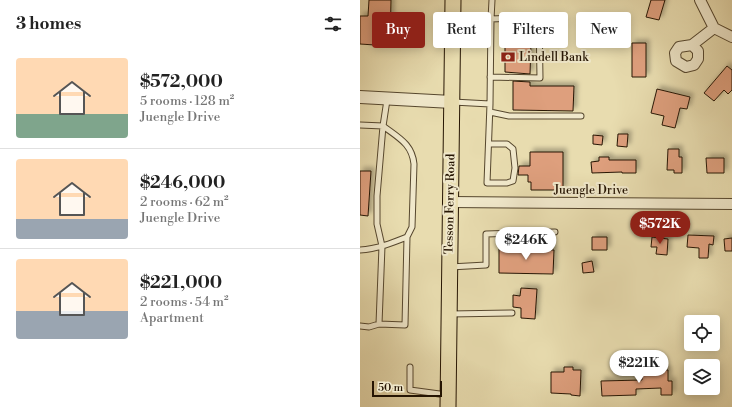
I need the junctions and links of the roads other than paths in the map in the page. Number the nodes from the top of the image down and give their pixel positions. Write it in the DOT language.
graph roads {
  1 [pos="453,0"];
  2 [pos="492,0"];
  3 [pos="700,0"];
  4 [pos="452,12"];
  5 [pos="491,19"];
  6 [pos="714,28"];
  7 [pos="732,37"];
  8 [pos="692,45"];
  9 [pos="452,48"];
  10 [pos="490,48"];
  11 [pos="490,77"];
  12 [pos="360,97"];
  13 [pos="387,100"];
  14 [pos="452,102"];
  15 [pos="490,104"];
  16 [pos="490,112"];
  17 [pos="581,116"];
  18 [pos="360,125"];
  19 [pos="383,126"];
  20 [pos="489,144"];
  21 [pos="450,202"];
  22 [pos="732,204"];
  23 [pos="555,232"];
  24 [pos="407,237"];
  25 [pos="382,246"];
  26 [pos="360,250"];
  27 [pos="449,267"];
  28 [pos="512,313"];
  29 [pos="449,314"];
  30 [pos="379,324"];
  31 [pos="360,326"];
  32 [pos="410,367"];
  33 [pos="448,401"];
  1 -- 4 [label="main road, Tesson Ferry Road"];
  2 -- 5 [label="lane"];
  3 -- 6 [label="street"];
  5 -- 11 [label="lane"];
  6 -- 7 [label="street"];
  6 -- 8 [label="street"];
  9 -- 14 [label="main road, Tesson Ferry Road"];
  10 -- 11 [label="lane"];
  11 -- 15 [label="lane"];
  12 -- 13 [label="street"];
  13 -- 14 [label="street"];
  13 -- 19 [label="lane"];
  14 -- 15 [label="lane"];
  14 -- 21 [label="main road, Tesson Ferry Road"];
  15 -- 16 [label="lane"];
  16 -- 17 [label="lane"];
  16 -- 20 [label="lane"];
  18 -- 19 [label="lane"];
  19 -- 24 [label="lane"];
  19 -- 25 [label="lane"];
  20 -- 20 [label="lane"];
  21 -- 22 [label="street, Juengle Drive"];
  21 -- 27 [label="main road, Tesson Ferry Road"];
  23 -- 27 [label="lane"];
  24 -- 25 [label="lane"];
  24 -- 30 [label="lane"];
  25 -- 26 [label="lane"];
  25 -- 30 [label="lane"];
  27 -- 29 [label="main road, Tesson Ferry Road"];
  28 -- 29 [label="lane"];
  29 -- 33 [label="main road, Tesson Ferry Road"];
  30 -- 31 [label="lane"];
  32 -- 33 [label="lane"];
}
